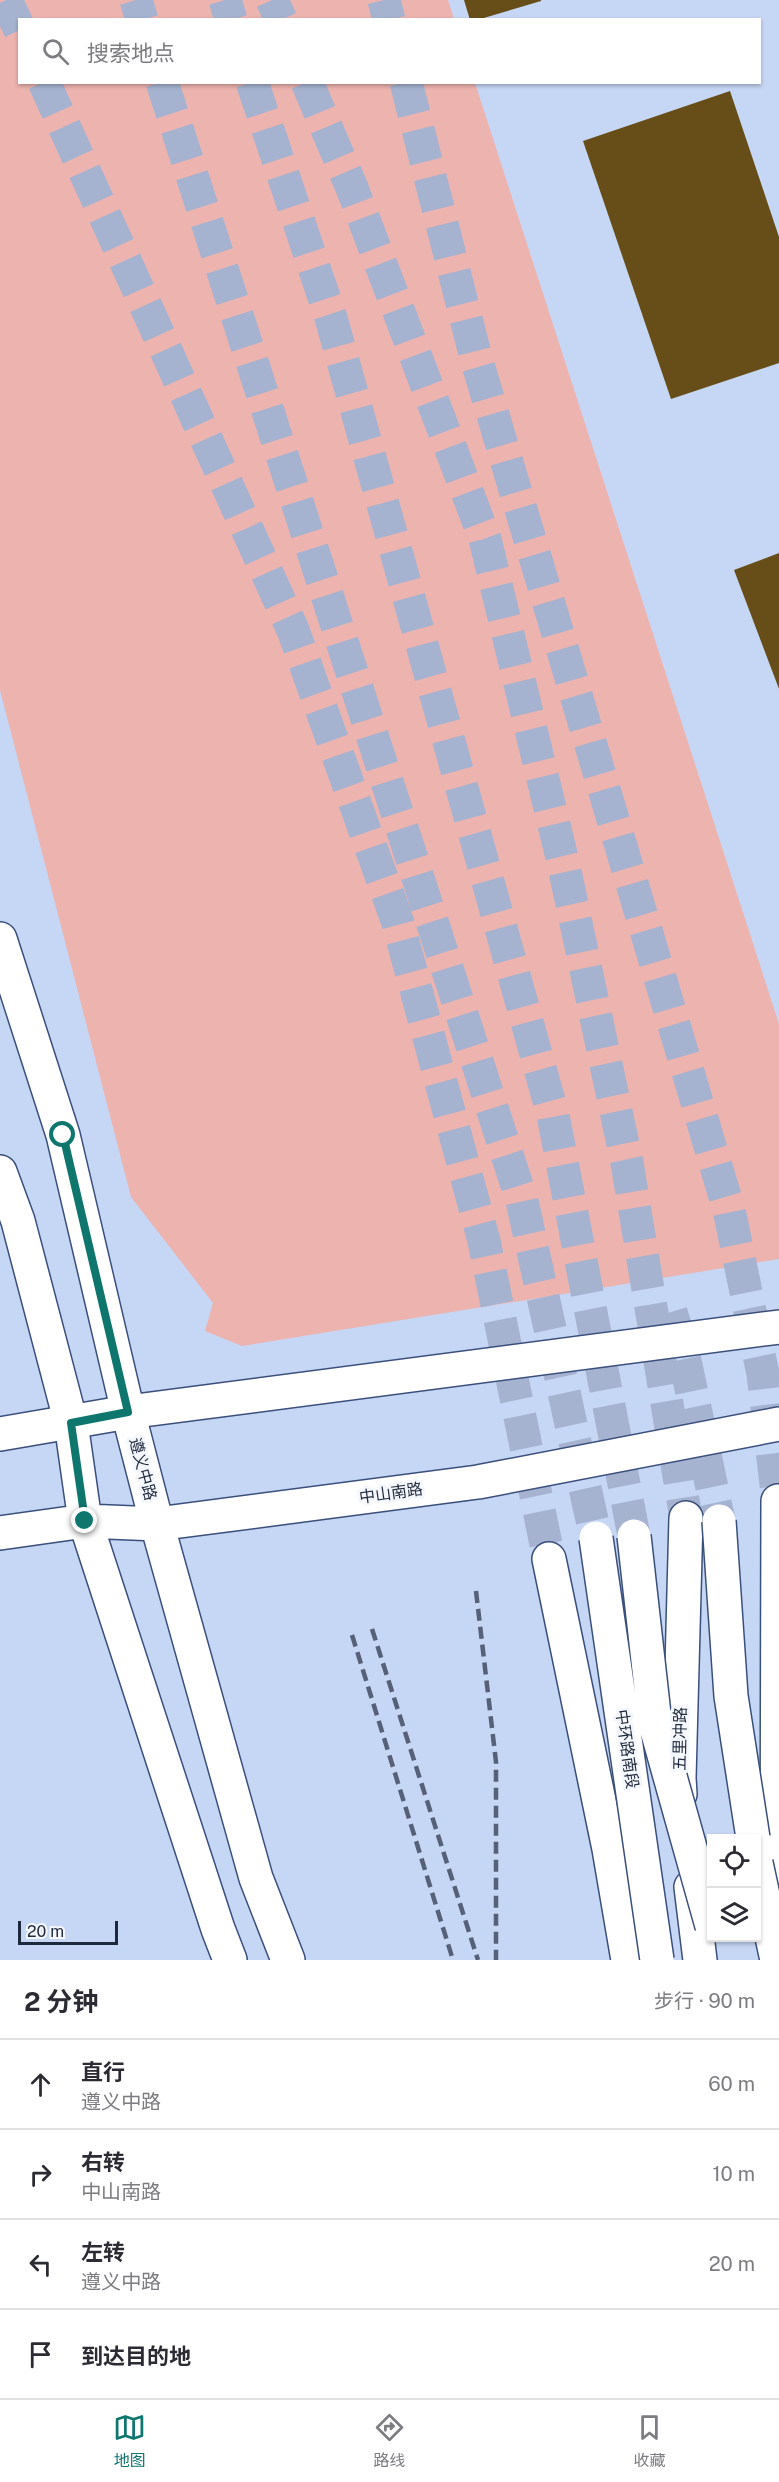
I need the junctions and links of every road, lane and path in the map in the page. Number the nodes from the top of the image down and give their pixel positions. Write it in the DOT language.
graph roads {
  1 [pos="0,939"];
  2 [pos="0,1172"];
  3 [pos="779,1327"];
  4 [pos="128,1412"];
  5 [pos="71,1423"];
  6 [pos="779,1424"];
  7 [pos="0,1434"];
  8 [pos="778,1501"];
  9 [pos="686,1518"];
  10 [pos="85,1521"];
  11 [pos="719,1521"];
  12 [pos="157,1524"];
  13 [pos="0,1533"];
  14 [pos="634,1536"];
  15 [pos="596,1538"];
  16 [pos="549,1559"];
  17 [pos="752,1834"];
  18 [pos="641,1852"];
  19 [pos="761,1886"];
  20 [pos="707,1912"];
  21 [pos="716,1942"];
  22 [pos="777,1959"];
  23 [pos="230,1960"];
  24 [pos="288,1960"];
  25 [pos="628,1960"];
  26 [pos="646,1960"];
  27 [pos="657,1960"];
  28 [pos="700,1960"];
  29 [pos="721,1960"];
  1 -- 4 [label="main road, 遵义中路"];
  2 -- 5 [label="main road"];
  3 -- 4 [label="main road"];
  4 -- 5 [label="main road"];
  4 -- 12 [label="main road, 遵义中路"];
  5 -- 7 [label="main road"];
  5 -- 10 [label="main road"];
  6 -- 12 [label="main road, 中山南路"];
  8 -- 22 [label="main road"];
  9 -- 28 [label="main road, 五里冲路"];
  10 -- 12 [label="main road, 中山南路"];
  10 -- 13 [label="main road, 中山南路"];
  10 -- 23 [label="main road"];
  11 -- 17 [label="main road, bridge"];
  12 -- 24 [label="main road, 遵义中路"];
  14 -- 20 [label="main road, 中环路南段, bridge"];
  15 -- 18 [label="main road, 中环路南段, bridge"];
  16 -- 25 [label="main road"];
  18 -- 26 [label="main road, bridge"];
  18 -- 27 [label="main road, 中环路南段, bridge"];
  19 -- 22 [label="main road, bridge"];
  21 -- 29 [label="main road"];
}
